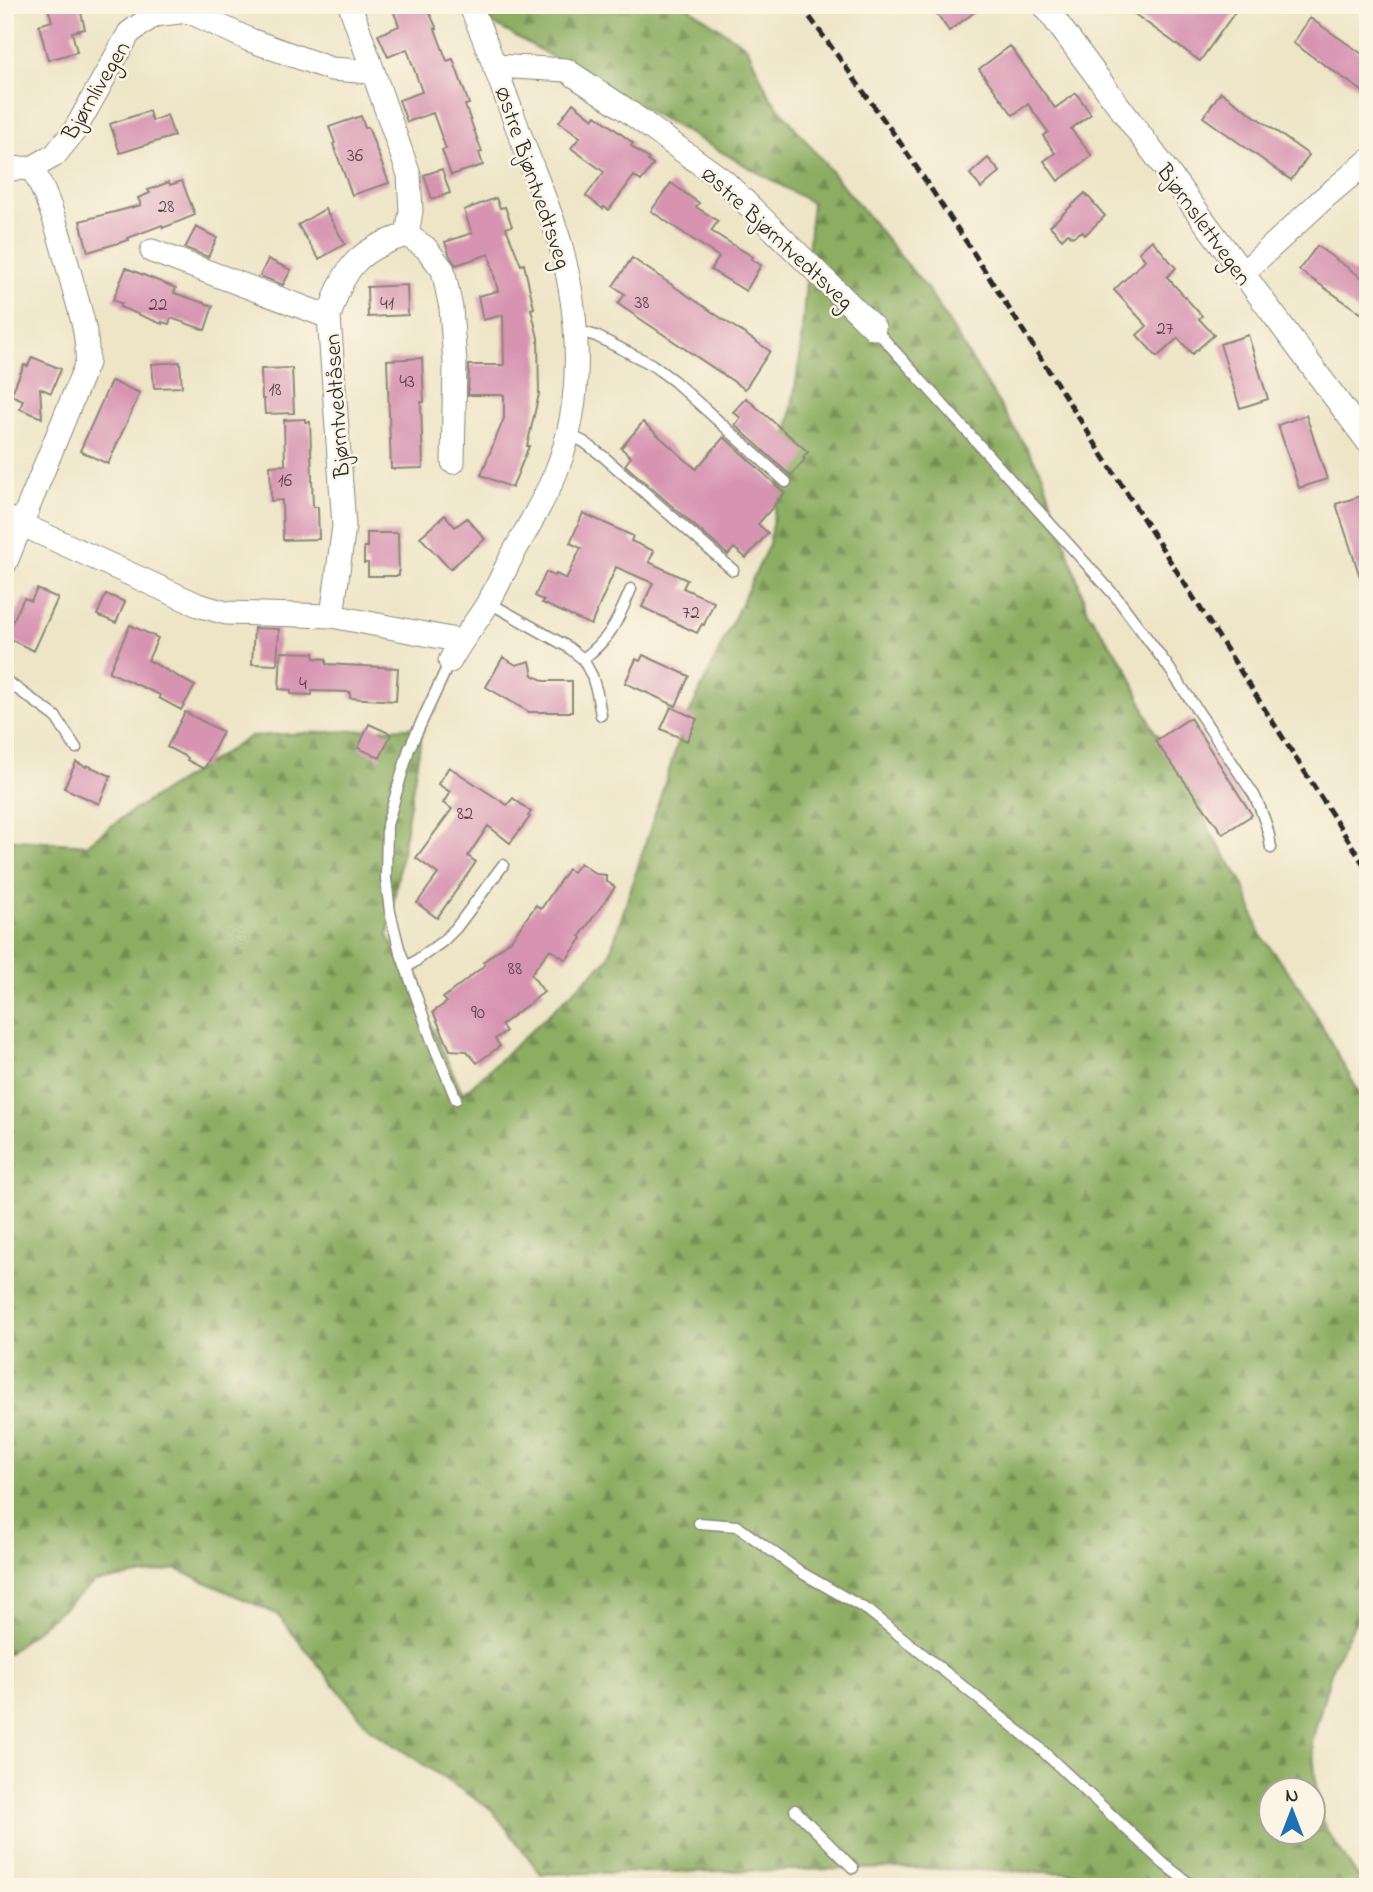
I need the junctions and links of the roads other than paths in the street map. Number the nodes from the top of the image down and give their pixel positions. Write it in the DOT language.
graph roads {
  1 [pos="350,5"];
  2 [pos="470,5"];
  3 [pos="1044,5"];
  4 [pos="494,66"];
  5 [pos="372,72"];
  6 [pos="1368,161"];
  7 [pos="32,168"];
  8 [pos="5,169"];
  9 [pos="407,235"];
  10 [pos="152,251"];
  11 [pos="1242,274"];
  12 [pos="329,317"];
  13 [pos="874,328"];
  14 [pos="576,330"];
  15 [pos="568,434"];
  16 [pos="1368,442"];
  17 [pos="453,462"];
  18 [pos="786,482"];
  19 [pos="13,521"];
  20 [pos="5,564"];
  21 [pos="733,570"];
  22 [pos="631,589"];
  23 [pos="488,602"];
  24 [pos="332,615"];
  25 [pos="455,651"];
  26 [pos="583,659"];
  27 [pos="5,680"];
  28 [pos="601,715"];
  29 [pos="76,748"];
  30 [pos="1271,848"];
  31 [pos="503,865"];
  32 [pos="406,968"];
  33 [pos="456,1099"];
  34 [pos="699,1523"];
  35 [pos="795,1810"];
  36 [pos="853,1868"];
  37 [pos="1194,1887"];
  1 -- 5 [label="street"];
  2 -- 4 [label="street, Østre Bjøntvedtsveg"];
  3 -- 11 [label="street, Bjørnslettvegen"];
  4 -- 13 [label="street, Østre Bjørntvedtsveg"];
  4 -- 14 [label="street, Østre Bjøntvedtsveg"];
  5 -- 7 [label="street, Bjørnlivegen"];
  5 -- 9 [label="street"];
  6 -- 11 [label="street"];
  7 -- 8 [label="street"];
  7 -- 19 [label="street"];
  9 -- 12 [label="street, Bjørntvedtåsen"];
  9 -- 17 [label="street"];
  10 -- 12 [label="street"];
  11 -- 16 [label="street, Bjørnslettvegen"];
  12 -- 24 [label="street, Bjørntvedtåsen"];
  13 -- 30 [label="lane"];
  14 -- 15 [label="street, Østre Bjøntvedtsveg"];
  14 -- 18 [label="lane"];
  15 -- 21 [label="lane"];
  15 -- 23 [label="street, Østre Bjøntvedtsveg"];
  19 -- 20 [label="street"];
  19 -- 24 [label="street"];
  22 -- 26 [label="lane"];
  23 -- 25 [label="street, Østre Bjøntvedtsveg"];
  23 -- 26 [label="lane"];
  24 -- 25 [label="street"];
  25 -- 32 [label="lane"];
  26 -- 28 [label="lane"];
  27 -- 29 [label="lane"];
  31 -- 32 [label="lane"];
  32 -- 33 [label="lane"];
  34 -- 37 [label="lane"];
  35 -- 36 [label="lane"];
}
